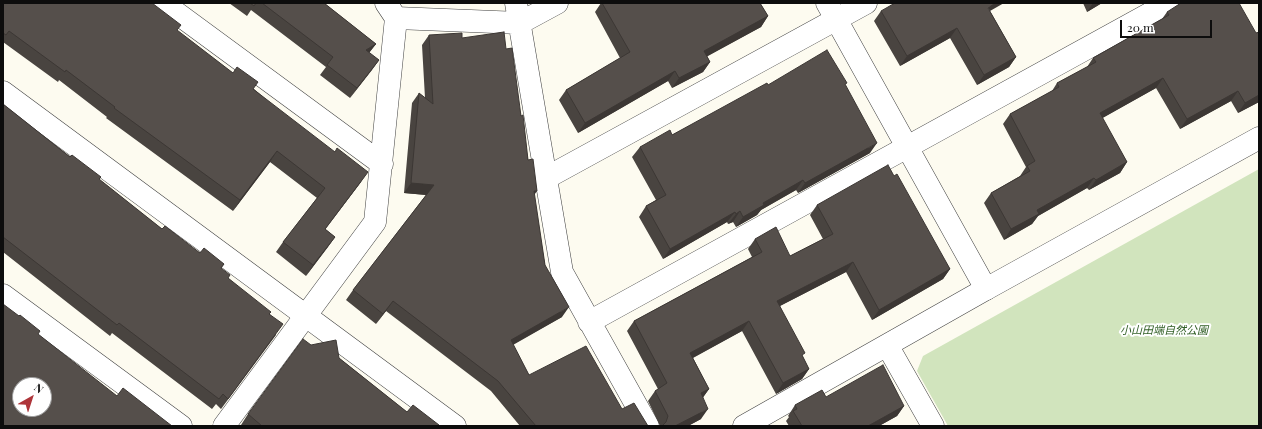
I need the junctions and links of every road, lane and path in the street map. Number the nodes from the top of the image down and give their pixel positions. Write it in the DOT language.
graph roads {
  1 [pos="163,3"];
  2 [pos="557,3"];
  3 [pos="866,3"];
  4 [pos="1169,3"];
  5 [pos="391,10"];
  6 [pos="832,11"];
  7 [pos="518,13"];
  8 [pos="3,92"];
  9 [pos="1259,138"];
  10 [pos="907,147"];
  11 [pos="382,164"];
  12 [pos="546,178"];
  13 [pos="986,289"];
  14 [pos="3,295"];
  15 [pos="306,316"];
  16 [pos="589,322"];
  17 [pos="887,345"];
  18 [pos="754,424"];
  19 [pos="181,426"];
  20 [pos="224,426"];
  21 [pos="455,426"];
  22 [pos="648,426"];
  23 [pos="933,426"];
  1 -- 11 [label="street"];
  2 -- 7 [label="street"];
  3 -- 6 [label="street"];
  4 -- 10 [label="street"];
  5 -- 7 [label="street"];
  5 -- 11 [label="street"];
  6 -- 10 [label="street"];
  6 -- 12 [label="street"];
  7 -- 12 [label="street"];
  8 -- 15 [label="street"];
  9 -- 13 [label="street"];
  10 -- 13 [label="street"];
  10 -- 16 [label="street"];
  11 -- 15 [label="street"];
  12 -- 16 [label="street"];
  13 -- 17 [label="street"];
  14 -- 19 [label="street"];
  15 -- 20 [label="street"];
  15 -- 21 [label="street"];
  16 -- 22 [label="street"];
  17 -- 18 [label="street"];
  17 -- 23 [label="street"];
}
